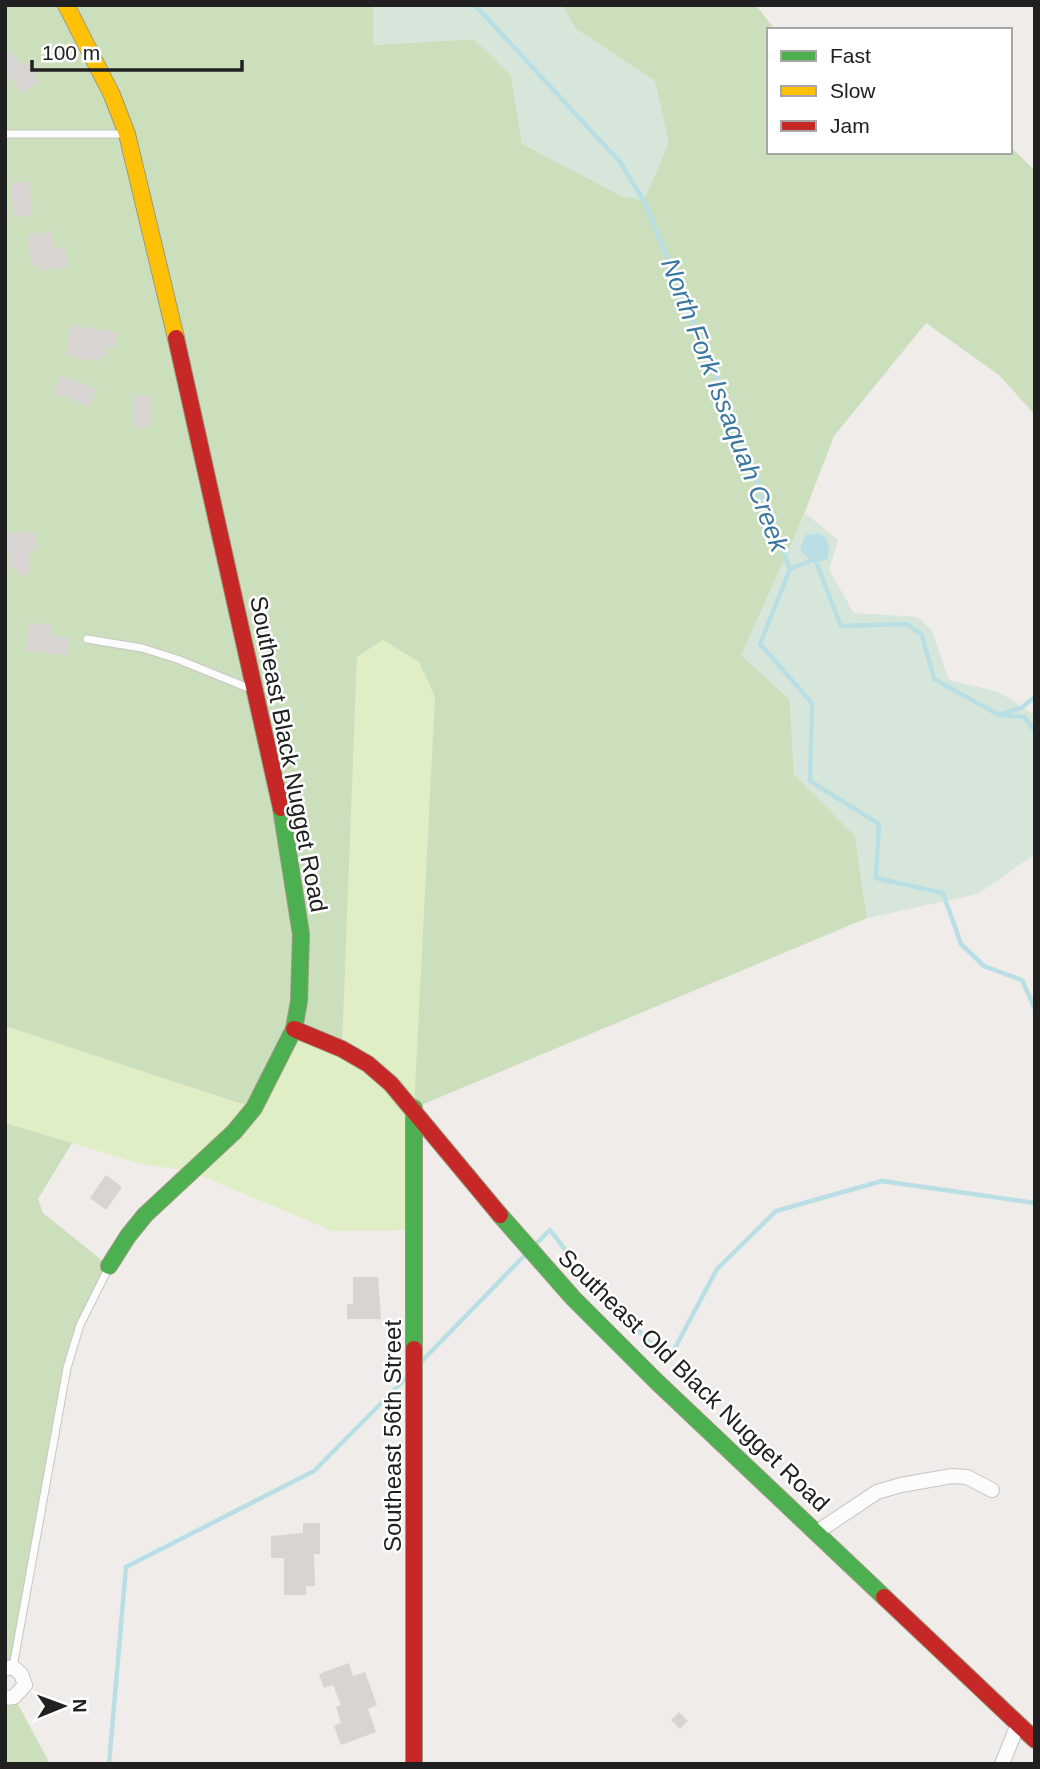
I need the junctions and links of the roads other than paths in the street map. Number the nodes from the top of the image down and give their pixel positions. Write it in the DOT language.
graph roads {
  1 [pos="66,5"];
  2 [pos="5,134"];
  3 [pos="127,134"];
  4 [pos="87,639"];
  5 [pos="255,691"];
  6 [pos="294,1029"];
  7 [pos="414,1108"];
  8 [pos="109,1266"];
  9 [pos="992,1489"];
  10 [pos="817,1532"];
  11 [pos="9,1668"];
  12 [pos="5,1698"];
  13 [pos="1018,1724"];
  14 [pos="1035,1740"];
  15 [pos="414,1764"];
  16 [pos="1002,1764"];
  1 -- 3 [label="street, Southeast Black Nugget Road"];
  2 -- 3 [label="lane"];
  3 -- 5 [label="street, Southeast Black Nugget Road"];
  4 -- 5 [label="lane"];
  5 -- 6 [label="street, Southeast Black Nugget Road"];
  6 -- 7 [label="street, Southeast Old Black Nugget Road"];
  6 -- 8 [label="street, Southeast Black Nugget Road"];
  7 -- 10 [label="street, Southeast Old Black Nugget Road"];
  7 -- 15 [label="street, Southeast 56th Street"];
  8 -- 11 [label="lane, Southeast Black Nugget Road"];
  9 -- 10 [label="street"];
  10 -- 13 [label="street, Southeast Old Black Nugget Road"];
  11 -- 12 [label="street"];
  13 -- 14 [label="street, Southeast Old Black Nugget Road"];
  13 -- 16 [label="street"];
}
